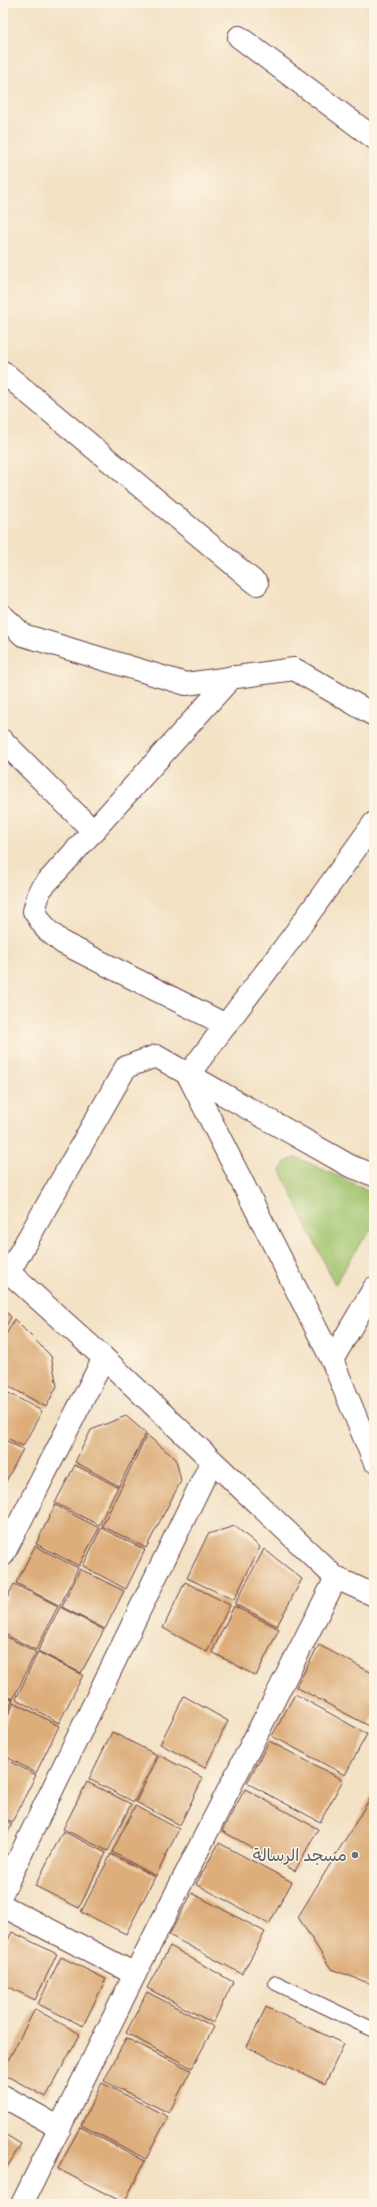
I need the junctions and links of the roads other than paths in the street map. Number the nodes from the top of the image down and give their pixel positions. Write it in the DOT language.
graph roads {
  1 [pos="239,37"];
  2 [pos="374,138"];
  3 [pos="3,372"];
  4 [pos="257,584"];
  5 [pos="3,616"];
  6 [pos="232,677"];
  7 [pos="374,715"];
  8 [pos="3,742"];
  9 [pos="374,823"];
  10 [pos="94,832"];
  11 [pos="367,848"];
  12 [pos="226,1025"];
  13 [pos="188,1075"];
  14 [pos="374,1175"];
  15 [pos="6,1270"];
  16 [pos="374,1288"];
  17 [pos="104,1358"];
  18 [pos="332,1360"];
  19 [pos="212,1461"];
  20 [pos="374,1461"];
  21 [pos="3,1555"];
  22 [pos="336,1578"];
  23 [pos="374,1595"];
  24 [pos="3,1891"];
  25 [pos="3,1906"];
  26 [pos="135,1974"];
  27 [pos="276,1983"];
  28 [pos="374,2030"];
  29 [pos="3,2096"];
  30 [pos="60,2128"];
  31 [pos="22,2204"];
  1 -- 2 [label="street"];
  3 -- 4 [label="street"];
  5 -- 6 [label="street"];
  6 -- 7 [label="street"];
  6 -- 10 [label="street"];
  8 -- 10 [label="street"];
  9 -- 11 [label="street"];
  10 -- 12 [label="street"];
  11 -- 12 [label="street"];
  12 -- 13 [label="street"];
  13 -- 14 [label="street"];
  13 -- 15 [label="street"];
  13 -- 18 [label="street"];
  15 -- 17 [label="street"];
  16 -- 18 [label="street"];
  17 -- 19 [label="street"];
  17 -- 21 [label="street"];
  18 -- 20 [label="street"];
  19 -- 22 [label="street"];
  19 -- 24 [label="street"];
  22 -- 23 [label="street"];
  22 -- 26 [label="street"];
  25 -- 26 [label="street"];
  26 -- 30 [label="street"];
  27 -- 28 [label="lane"];
  29 -- 30 [label="street"];
  30 -- 31 [label="street"];
}
